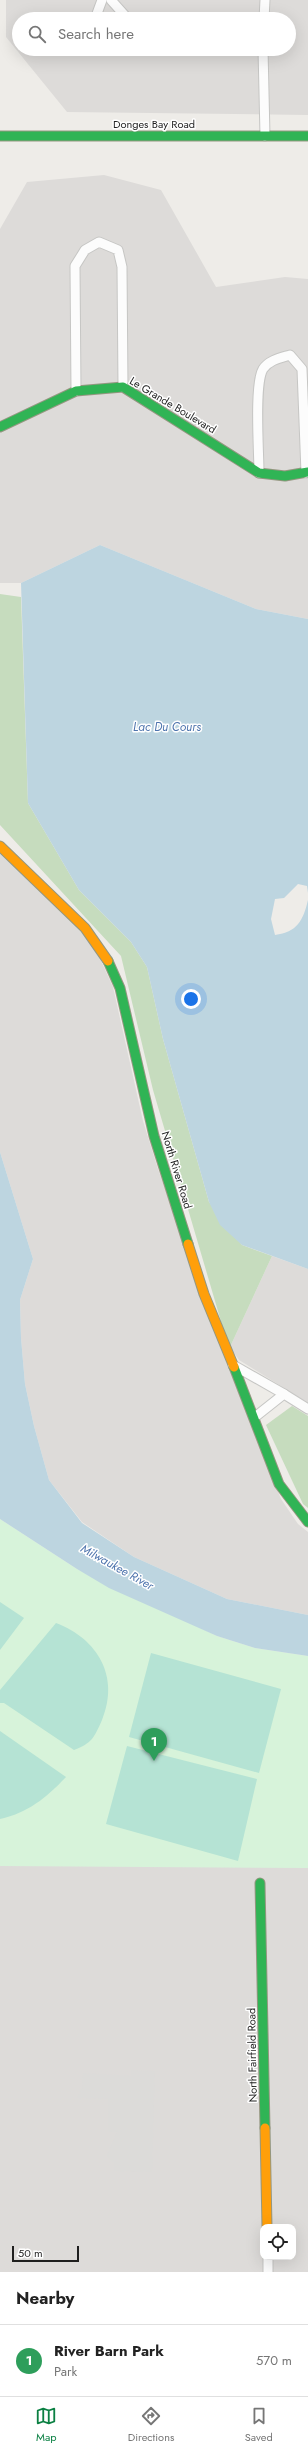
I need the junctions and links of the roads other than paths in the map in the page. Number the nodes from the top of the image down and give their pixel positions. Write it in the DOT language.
graph roads {
  1 [pos="102,0"];
  2 [pos="265,0"];
  3 [pos="114,4"];
  4 [pos="98,12"];
  5 [pos="121,12"];
  6 [pos="264,12"];
  7 [pos="264,56"];
  8 [pos="0,136"];
  9 [pos="265,136"];
  10 [pos="308,136"];
  11 [pos="123,387"];
  12 [pos="76,391"];
  13 [pos="0,427"];
  14 [pos="259,472"];
  15 [pos="307,473"];
  16 [pos="0,846"];
  17 [pos="233,1365"];
  18 [pos="284,1394"];
  19 [pos="308,1409"];
  20 [pos="255,1417"];
  21 [pos="308,1522"];
  22 [pos="260,1883"];
  23 [pos="267,2224"];
  24 [pos="268,2260"];
  25 [pos="268,2272"];
  1 -- 4 [label="street"];
  2 -- 6 [label="street"];
  3 -- 5 [label="street"];
  7 -- 9 [label="street"];
  8 -- 9 [label="street, Donges Bay Road"];
  9 -- 10 [label="street, Donges Bay Road"];
  11 -- 12 [label="street, Le Grande Boulevard"];
  11 -- 12 [label="street"];
  11 -- 14 [label="street, Le Grande Boulevard"];
  12 -- 13 [label="street, Le Grande Boulevard"];
  14 -- 15 [label="street, Le Grande Boulevard"];
  14 -- 15 [label="street"];
  16 -- 17 [label="street, North River Road"];
  17 -- 18 [label="street"];
  17 -- 20 [label="street, North River Road"];
  18 -- 19 [label="street"];
  18 -- 20 [label="street"];
  20 -- 21 [label="street, North River Road"];
  22 -- 23 [label="street, North Fairfield Road"];
  24 -- 25 [label="street"];
}
